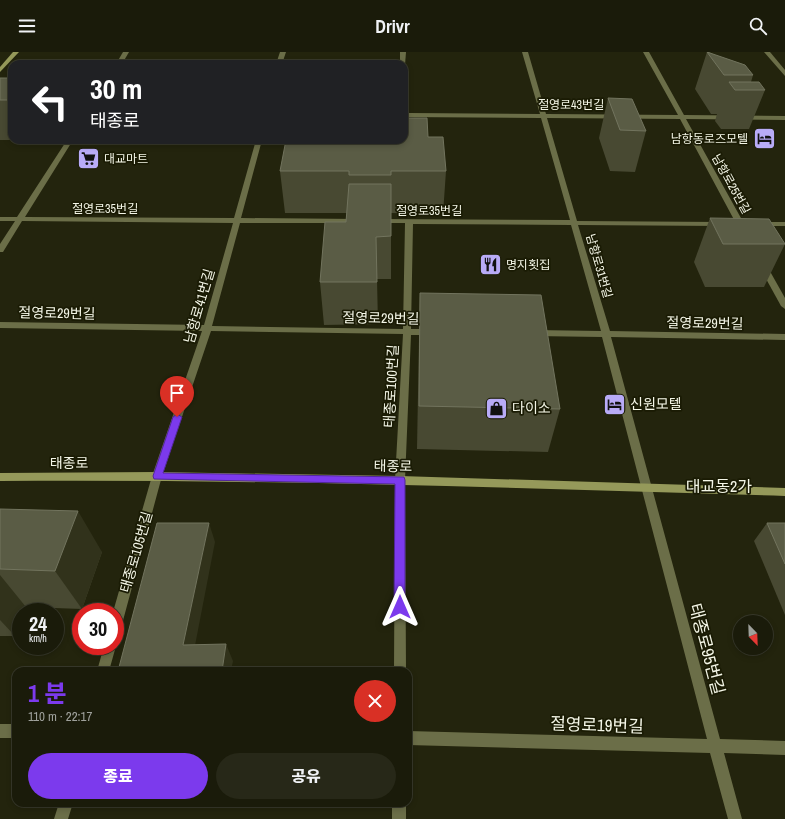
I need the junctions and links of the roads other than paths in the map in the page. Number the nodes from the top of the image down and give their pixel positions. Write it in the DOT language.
graph roads {
  1 [pos="16,52"];
  2 [pos="525,52"];
  3 [pos="646,52"];
  4 [pos="767,52"];
  5 [pos="9,60"];
  6 [pos="8,61"];
  7 [pos="0,70"];
  8 [pos="785,74"];
  9 [pos="408,115"];
  10 [pos="543,116"];
  11 [pos="681,117"];
  12 [pos="785,118"];
  13 [pos="67,144"];
  14 [pos="258,144"];
  15 [pos="0,219"];
  16 [pos="20,219"];
  17 [pos="237,220"];
  18 [pos="409,222"];
  19 [pos="574,223"];
  20 [pos="740,224"];
  21 [pos="785,224"];
  22 [pos="747,238"];
  23 [pos="0,250"];
  24 [pos="759,258"];
  25 [pos="785,306"];
  26 [pos="0,325"];
  27 [pos="207,328"];
  28 [pos="407,332"];
  29 [pos="439,332"];
  30 [pos="526,333"];
  31 [pos="606,334"];
  32 [pos="785,337"];
  33 [pos="157,476"];
  34 [pos="0,477"];
  35 [pos="400,480"];
  36 [pos="646,488"];
  37 [pos="785,492"];
  38 [pos="122,603"];
  39 [pos="107,655"];
  40 [pos="104,667"];
  41 [pos="400,667"];
  42 [pos="0,731"];
  43 [pos="12,731"];
  44 [pos="412,738"];
  45 [pos="716,746"];
  46 [pos="785,748"];
  47 [pos="65,807"];
  48 [pos="399,807"];
  49 [pos="61,819"];
  50 [pos="399,819"];
  51 [pos="735,819"];
  1 -- 5 [label="main road"];
  2 -- 10 [label="street, 남항로31번길"];
  3 -- 11 [label="street, 남항로25번길"];
  4 -- 8 [label="street"];
  6 -- 7 [label="main road"];
  9 -- 10 [label="street, 절영로43번길"];
  10 -- 11 [label="street, 절영로43번길"];
  10 -- 19 [label="street, 남항로31번길"];
  11 -- 12 [label="street, 절영로43번길"];
  11 -- 20 [label="street, 남항로25번길"];
  13 -- 16 [label="street"];
  14 -- 17 [label="street, 남항로41번길"];
  15 -- 16 [label="street, 절영로35번길"];
  16 -- 17 [label="street, 절영로35번길"];
  16 -- 23 [label="street"];
  17 -- 18 [label="street, 절영로35번길"];
  17 -- 27 [label="street, 남항로41번길"];
  18 -- 19 [label="street, 절영로35번길"];
  18 -- 28 [label="street, 태종로100번길"];
  19 -- 20 [label="street, 절영로35번길"];
  19 -- 31 [label="street, 남항로31번길"];
  20 -- 21 [label="street, 절영로35번길"];
  20 -- 22 [label="street, 남항로25번길"];
  24 -- 25 [label="street"];
  26 -- 27 [label="street, 절영로29번길"];
  27 -- 28 [label="street, 절영로29번길"];
  27 -- 33 [label="street, 남항로41번길"];
  28 -- 29 [label="street, 절영로29번길"];
  28 -- 35 [label="street, 태종로100번길"];
  30 -- 31 [label="street, 절영로29번길"];
  31 -- 32 [label="street, 절영로29번길"];
  31 -- 36 [label="street, 남항로31번길"];
  33 -- 34 [label="main road, 태종로"];
  33 -- 35 [label="main road, 태종로"];
  33 -- 38 [label="street, 태종로105번길"];
  35 -- 36 [label="main road, 태종로"];
  35 -- 41 [label="street, 태종로100번길"];
  36 -- 37 [label="main road, 태종로"];
  36 -- 45 [label="street, 태종로95번길"];
  39 -- 40 [label="street"];
  42 -- 43 [label="street"];
  44 -- 45 [label="street, 절영로19번길"];
  45 -- 46 [label="street, 절영로19번길"];
  45 -- 51 [label="street, 태종로95번길"];
  47 -- 49 [label="street"];
  48 -- 50 [label="street"];
}
